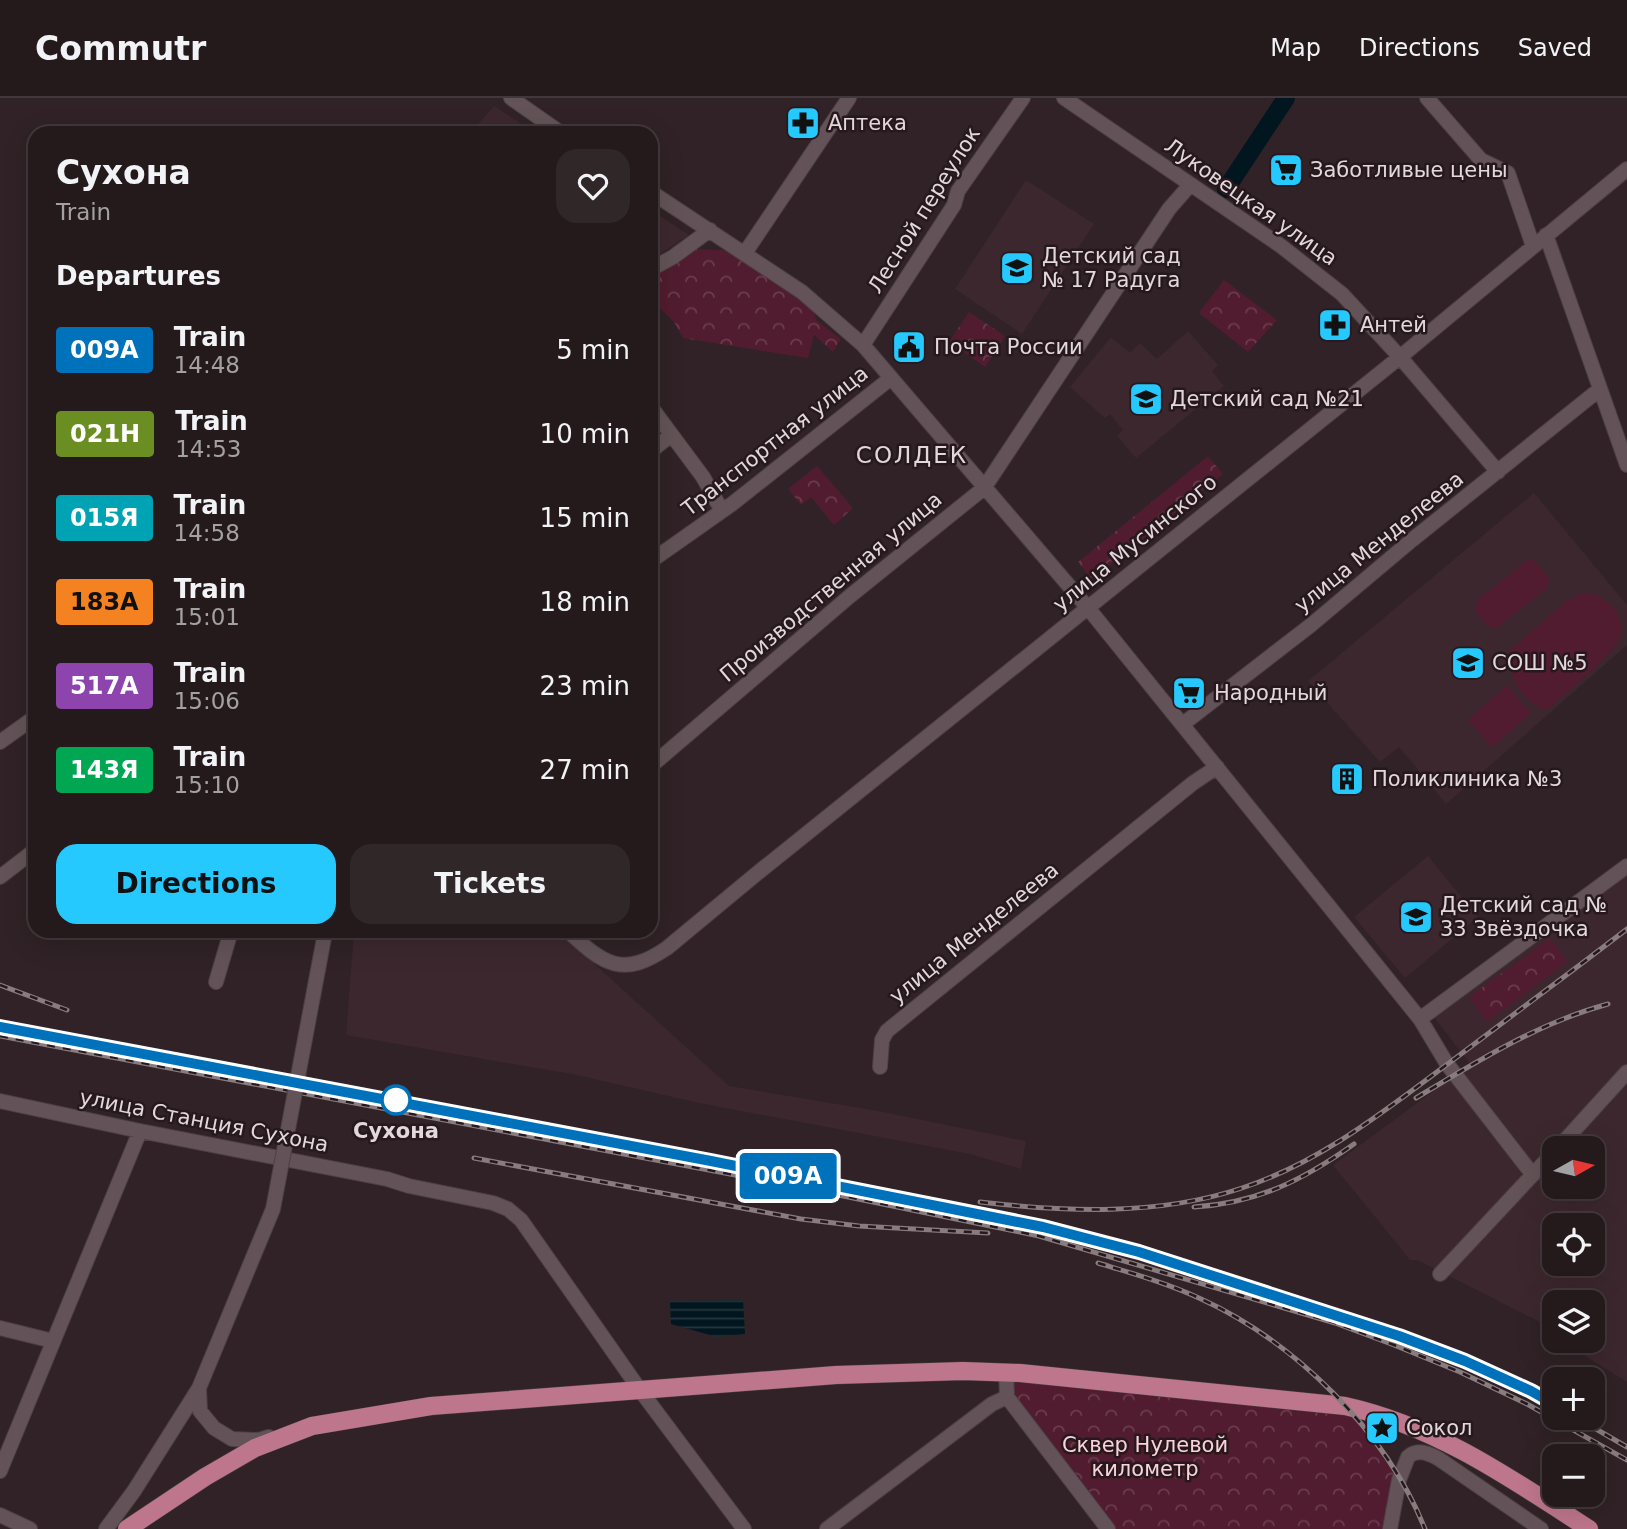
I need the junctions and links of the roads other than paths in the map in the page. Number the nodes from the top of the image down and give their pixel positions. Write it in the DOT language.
graph roads {
  1 [pos="511,98"];
  2 [pos="849,98"];
  3 [pos="1023,98"];
  4 [pos="1064,98"];
  5 [pos="1427,98"];
  6 [pos="551,126"];
  7 [pos="1627,169"];
  8 [pos="1190,185"];
  9 [pos="658,197"];
  10 [pos="710,230"];
  11 [pos="1546,235"];
  12 [pos="1533,246"];
  13 [pos="744,253"];
  14 [pos="658,265"];
  15 [pos="863,345"];
  16 [pos="1400,357"];
  17 [pos="891,378"];
  18 [pos="1600,389"];
  19 [pos="658,417"];
  20 [pos="671,435"];
  21 [pos="658,445"];
  22 [pos="1627,465"];
  23 [pos="1498,472"];
  24 [pos="984,488"];
  25 [pos="722,511"];
  26 [pos="658,556"];
  27 [pos="1088,608"];
  28 [pos="28,722"];
  29 [pos="1183,724"];
  30 [pos="0,742"];
  31 [pos="658,760"];
  32 [pos="1217,767"];
  33 [pos="28,855"];
  34 [pos="1627,866"];
  35 [pos="0,877"];
  36 [pos="229,938"];
  37 [pos="324,938"];
  38 [pos="576,938"];
  39 [pos="216,982"];
  40 [pos="1420,1019"];
  41 [pos="880,1067"];
  42 [pos="1627,1072"];
  43 [pos="0,1101"];
  44 [pos="140,1132"];
  45 [pos="1569,1136"];
  46 [pos="1542,1165"];
  47 [pos="1533,1175"];
  48 [pos="1440,1275"];
  49 [pos="0,1328"];
  50 [pos="53,1341"];
  51 [pos="1006,1372"];
  52 [pos="199,1388"];
  53 [pos="640,1390"];
  54 [pos="1007,1397"];
  55 [pos="313,1426"];
  56 [pos="0,1471"];
  57 [pos="0,1515"];
  58 [pos="30,1529"];
  59 [pos="106,1529"];
  60 [pos="127,1529"];
  61 [pos="744,1529"];
  62 [pos="827,1529"];
  63 [pos="1108,1529"];
  64 [pos="1390,1529"];
  65 [pos="1541,1529"];
  66 [pos="1588,1529"];
  1 -- 6 [label="street"];
  2 -- 13 [label="street"];
  3 -- 15 [label="street, Лесной переулок"];
  4 -- 8 [label="street, Луковецкая улица"];
  5 -- 12 [label="street"];
  7 -- 11 [label="street, улица Мусинского"];
  8 -- 16 [label="street, Луковецкая улица"];
  8 -- 24 [label="street, Производственная улица"];
  9 -- 10 [label="street"];
  10 -- 13 [label="street"];
  10 -- 14 [label="street"];
  11 -- 12 [label="street, улица Мусинского"];
  11 -- 18 [label="street"];
  12 -- 16 [label="street, улица Мусинского"];
  13 -- 15 [label="street"];
  15 -- 17 [label="street"];
  16 -- 23 [label="street, Луковецкая улица"];
  16 -- 27 [label="street, улица Мусинского"];
  17 -- 24 [label="street"];
  17 -- 25 [label="street, Транспортная улица"];
  18 -- 22 [label="street"];
  18 -- 23 [label="street, улица Менделеева"];
  19 -- 20 [label="street"];
  20 -- 21 [label="street"];
  20 -- 25 [label="street"];
  23 -- 29 [label="street, улица Менделеева"];
  24 -- 27 [label="street"];
  24 -- 31 [label="street, Производственная улица"];
  25 -- 26 [label="street, Транспортная улица"];
  27 -- 29 [label="street"];
  27 -- 38 [label="street, улица Мусинского"];
  28 -- 30 [label="street"];
  29 -- 32 [label="street"];
  32 -- 40 [label="street"];
  32 -- 41 [label="street, улица Менделеева"];
  33 -- 35 [label="street"];
  34 -- 40 [label="street"];
  36 -- 39 [label="street"];
  37 -- 52 [label="street, bridge"];
  40 -- 47 [label="street"];
  42 -- 45 [label="street"];
  43 -- 44 [label="street, улица Станция Сухона"];
  44 -- 50 [label="street"];
  44 -- 53 [label="street, улица Станция Сухона"];
  46 -- 47 [label="street"];
  47 -- 48 [label="street"];
  49 -- 50 [label="street"];
  50 -- 56 [label="street"];
  51 -- 53 [label="main road"];
  51 -- 54 [label="street"];
  51 -- 66 [label="main road"];
  52 -- 55 [label="street"];
  52 -- 59 [label="street"];
  53 -- 55 [label="main road"];
  53 -- 61 [label="street, улица Станция Сухона"];
  54 -- 62 [label="street"];
  54 -- 63 [label="street"];
  55 -- 60 [label="main road"];
  57 -- 58 [label="street"];
  64 -- 65 [label="street"];
}
